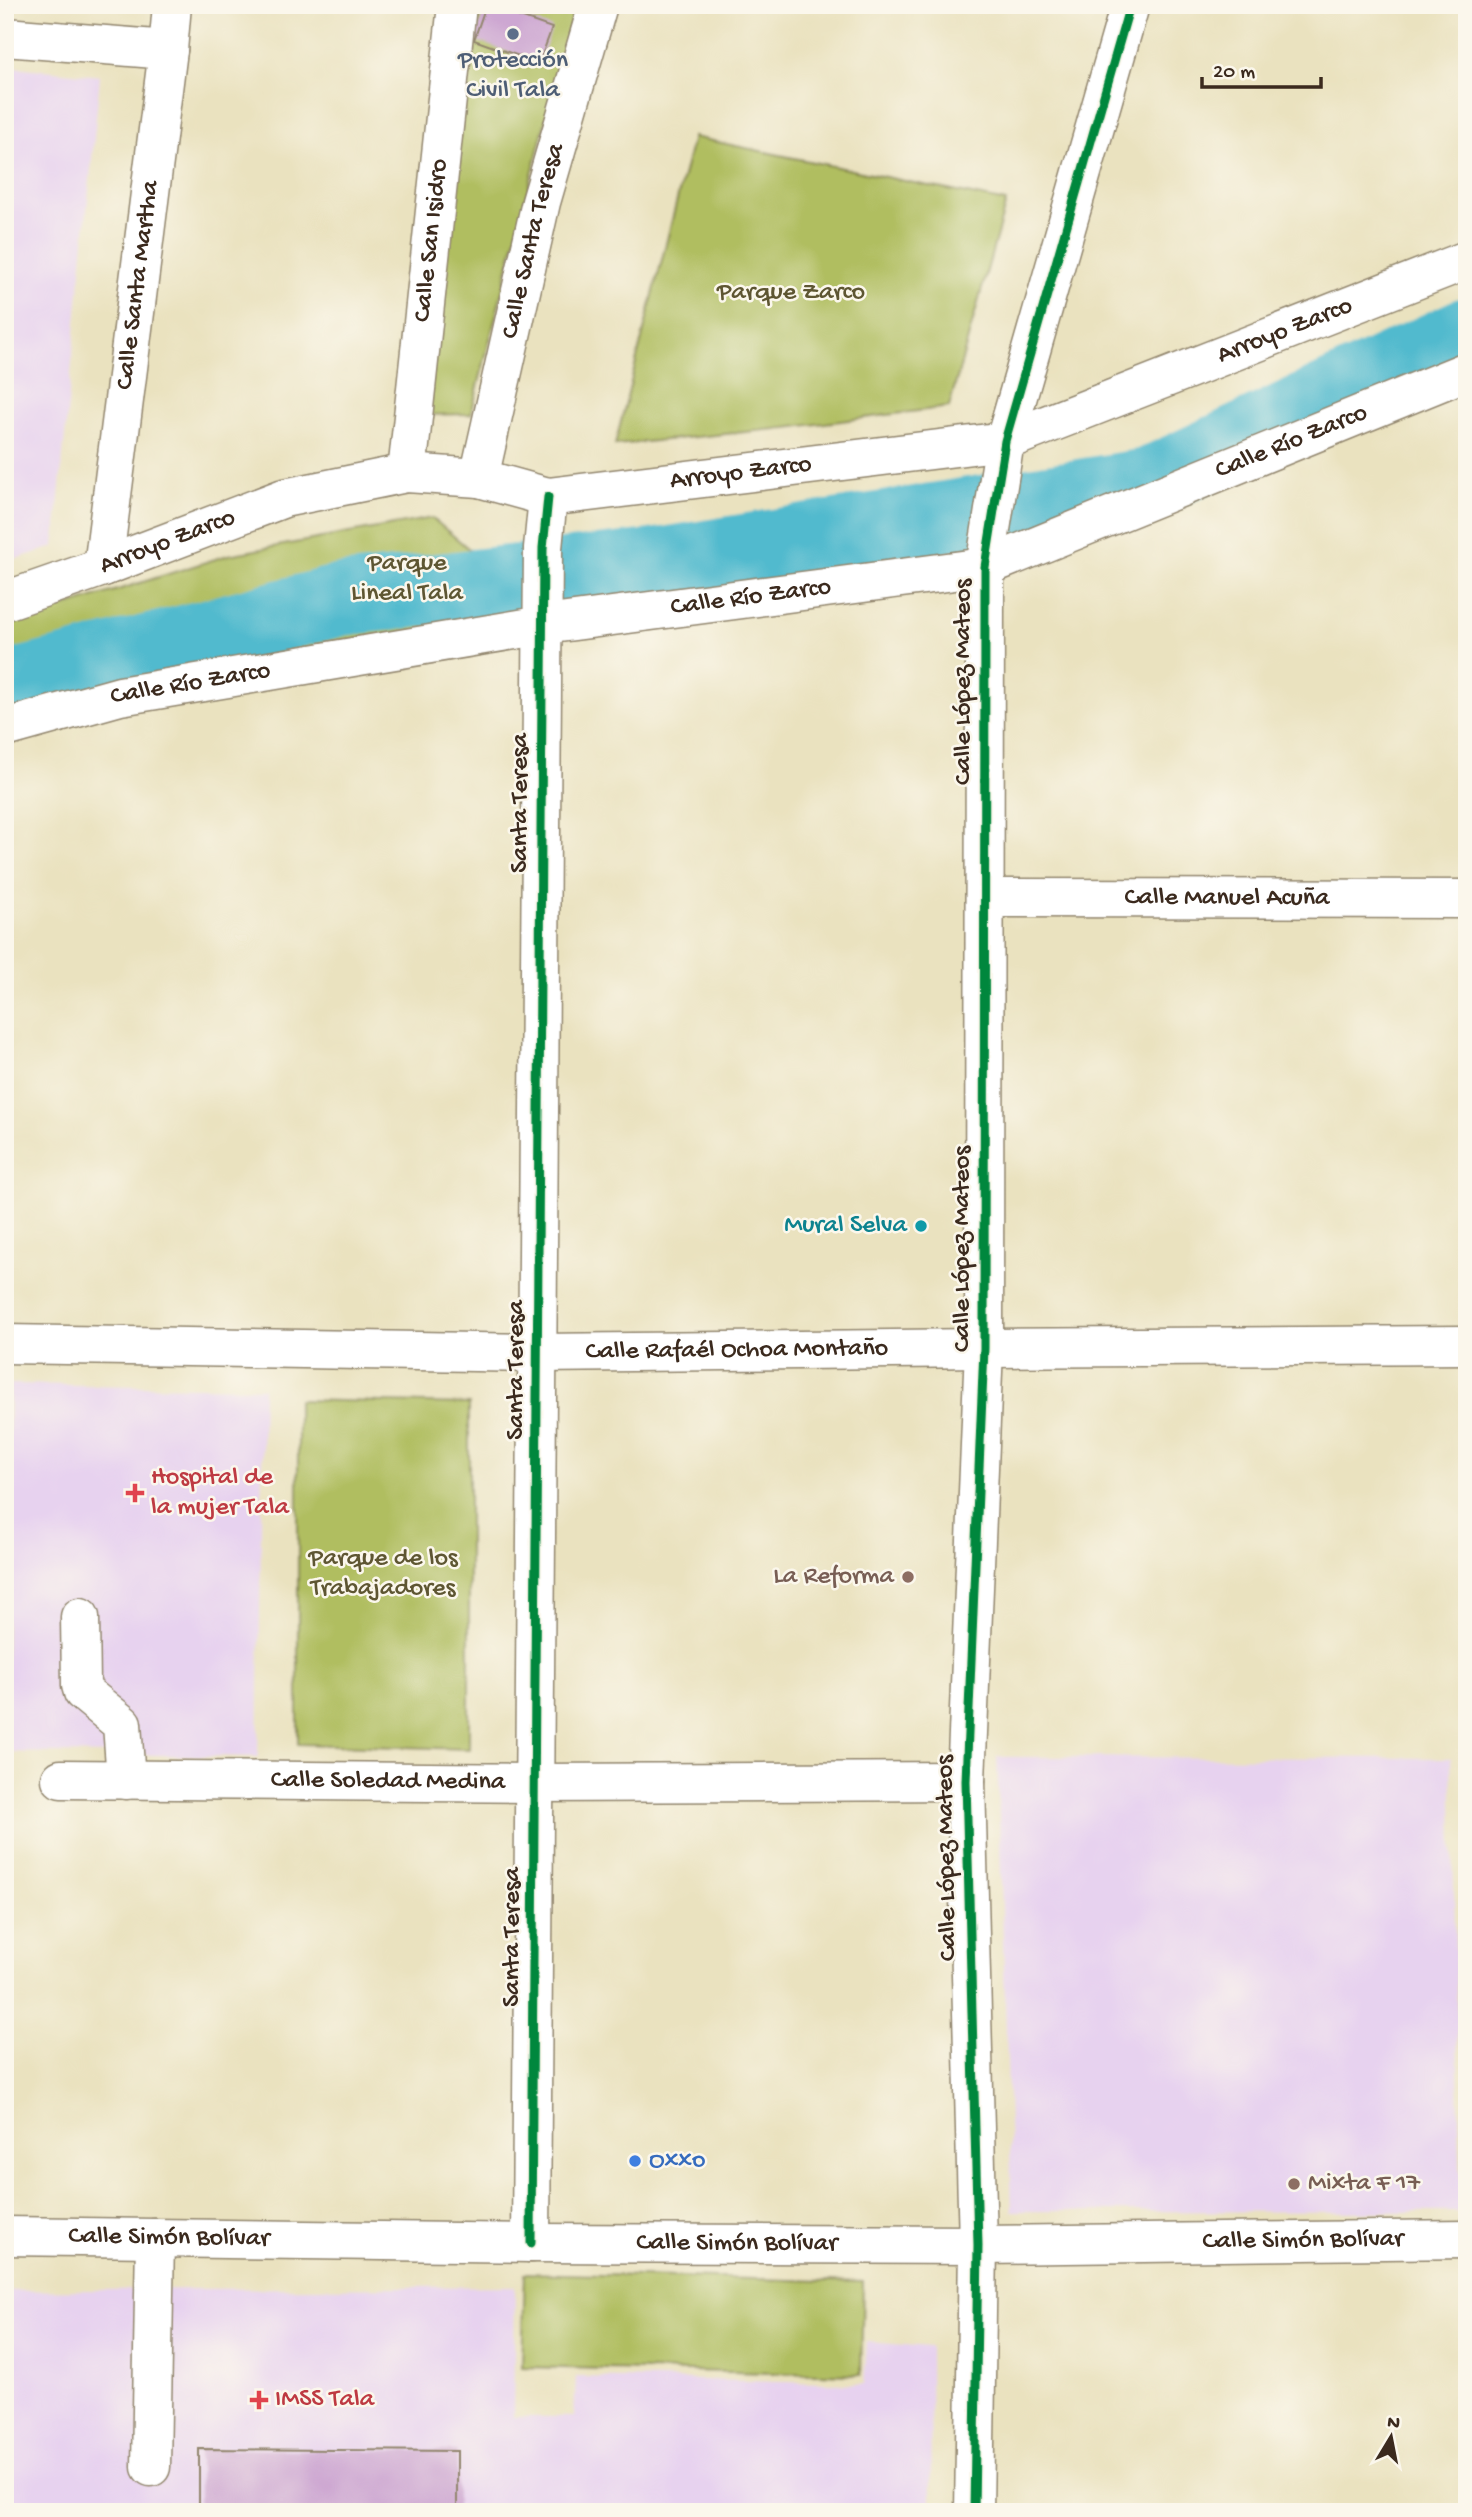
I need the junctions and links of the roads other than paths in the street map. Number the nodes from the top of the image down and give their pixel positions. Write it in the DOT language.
graph roads {
  1 [pos="172,5"];
  2 [pos="457,5"];
  3 [pos="598,5"];
  4 [pos="1130,5"];
  5 [pos="5,37"];
  6 [pos="168,50"];
  7 [pos="1467,260"];
  8 [pos="1467,371"];
  9 [pos="1005,442"];
  10 [pos="407,473"];
  11 [pos="479,478"];
  12 [pos="548,497"];
  13 [pos="988,550"];
  14 [pos="103,567"];
  15 [pos="5,601"];
  16 [pos="543,616"];
  17 [pos="5,728"];
  18 [pos="985,898"];
  19 [pos="1467,899"];
  20 [pos="5,1345"];
  21 [pos="1467,1345"];
  22 [pos="984,1348"];
  23 [pos="538,1353"];
  24 [pos="80,1617"];
  25 [pos="61,1779"];
  26 [pos="126,1780"];
  27 [pos="966,1781"];
  28 [pos="535,1783"];
  29 [pos="5,2236"];
  30 [pos="155,2238"];
  31 [pos="1467,2239"];
  32 [pos="531,2243"];
  33 [pos="978,2245"];
  34 [pos="151,2467"];
  35 [pos="974,2512"];
  1 -- 6 [label="street, Calle Santa Martha"];
  2 -- 10 [label="street, Calle San Isidro"];
  3 -- 11 [label="street, Calle Santa Teresa"];
  4 -- 9 [label="street, Calle López Mateos"];
  5 -- 6 [label="street"];
  6 -- 14 [label="street, Calle Santa Martha"];
  7 -- 9 [label="street, Arroyo Zarco"];
  8 -- 13 [label="street, Calle Río Zarco"];
  9 -- 12 [label="street, Arroyo Zarco"];
  9 -- 13 [label="street, Calle López Mateos"];
  10 -- 11 [label="street, Arroyo Zarco"];
  10 -- 14 [label="street, Arroyo Zarco"];
  11 -- 12 [label="street, Arroyo Zarco"];
  12 -- 16 [label="street, Santa Teresa"];
  13 -- 16 [label="street, Calle Río Zarco"];
  13 -- 18 [label="street, Calle López Mateos"];
  14 -- 15 [label="street, Arroyo Zarco"];
  16 -- 17 [label="street, Calle Río Zarco"];
  16 -- 23 [label="street, Santa Teresa"];
  18 -- 19 [label="street, Calle Manuel Acuña"];
  18 -- 22 [label="street, Calle López Mateos"];
  20 -- 23 [label="street, Calle Rafaél Ochoa Montaño"];
  21 -- 22 [label="street, Calle Rafaél Ochoa Montaño"];
  22 -- 23 [label="street, Calle Rafaél Ochoa Montaño"];
  22 -- 27 [label="street, Calle López Mateos"];
  23 -- 28 [label="street, Santa Teresa"];
  24 -- 26 [label="street"];
  25 -- 26 [label="street, Calle Soledad Medina"];
  26 -- 28 [label="street, Calle Soledad Medina"];
  27 -- 28 [label="street, Calle Soledad Medina"];
  27 -- 33 [label="street, Calle López Mateos"];
  28 -- 32 [label="street, Santa Teresa"];
  29 -- 30 [label="street, Calle Simón Bolívar"];
  30 -- 32 [label="street, Calle Simón Bolívar"];
  30 -- 34 [label="street"];
  31 -- 33 [label="street, Calle Simón Bolívar"];
  32 -- 33 [label="street, Calle Simón Bolívar"];
  33 -- 35 [label="street, Calle López Mateos"];
}
